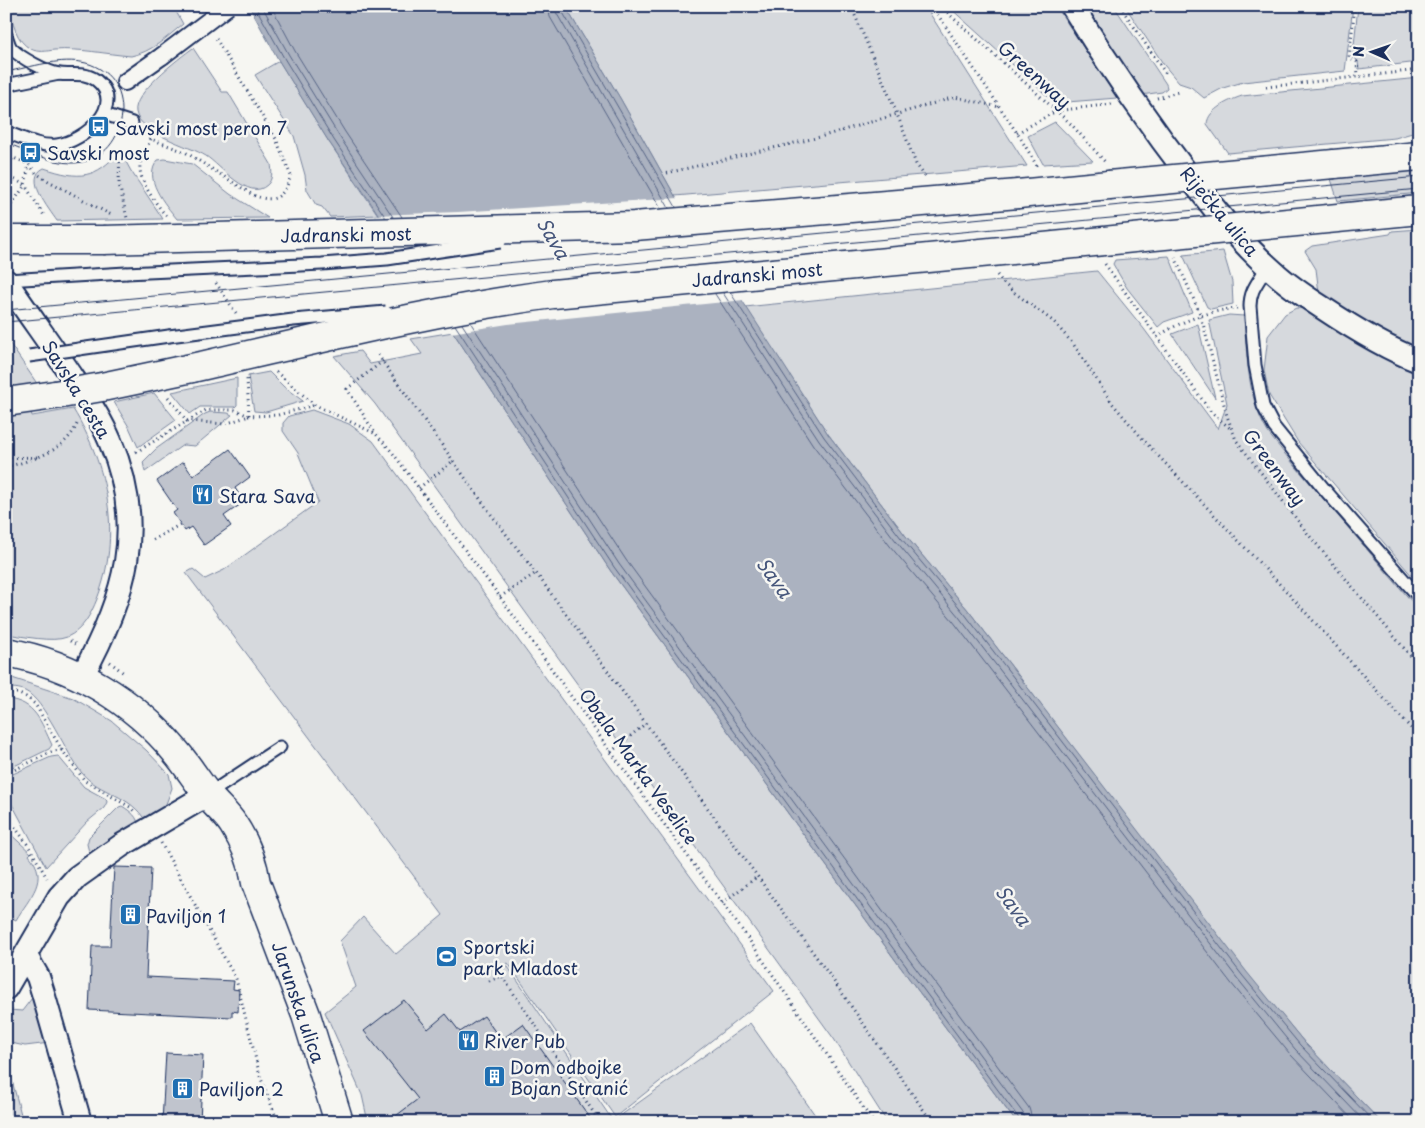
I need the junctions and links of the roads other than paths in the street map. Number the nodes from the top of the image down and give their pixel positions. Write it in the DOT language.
graph roads {
  1 [pos="228,6"];
  2 [pos="1072,6"];
  3 [pos="6,36"];
  4 [pos="8,48"];
  5 [pos="59,74"];
  6 [pos="125,82"];
  7 [pos="6,85"];
  8 [pos="105,92"];
  9 [pos="104,114"];
  10 [pos="132,123"];
  11 [pos="6,132"];
  12 [pos="1419,156"];
  13 [pos="1419,210"];
  14 [pos="589,228"];
  15 [pos="6,240"];
  16 [pos="1262,275"];
  17 [pos="6,280"];
  18 [pos="461,308"];
  19 [pos="29,356"];
  20 [pos="1419,361"];
  21 [pos="6,402"];
  22 [pos="1419,597"];
  23 [pos="6,652"];
  24 [pos="82,676"];
  25 [pos="280,747"];
  26 [pos="207,795"];
  27 [pos="26,956"];
  28 [pos="6,988"];
  29 [pos="80,1122"];
  30 [pos="339,1122"];
  1 -- 6 [label="street, bridge"];
  2 -- 20 [label="street, Riječka ulica"];
  3 -- 4 [label="lane"];
  4 -- 5 [label="lane"];
  5 -- 7 [label="lane"];
  5 -- 8 [label="lane"];
  6 -- 8 [label="lane"];
  8 -- 9 [label="lane"];
  9 -- 10 [label="lane"];
  9 -- 11 [label="lane"];
  12 -- 14 [label="main road, Jadranski most, bridge"];
  13 -- 18 [label="main road, Jadranski most, bridge"];
  14 -- 15 [label="main road, Jadranski most, bridge"];
  14 -- 17 [label="lane, Jadranski most, bridge"];
  16 -- 22 [label="lane"];
  17 -- 24 [label="street, Savska cesta"];
  18 -- 19 [label="lane, Jadranski most, bridge"];
  18 -- 21 [label="main road, Jadranski most, bridge"];
  23 -- 24 [label="main road, Jarunska ulica"];
  24 -- 26 [label="main road, Jarunska ulica"];
  25 -- 26 [label="lane"];
  26 -- 27 [label="street"];
  26 -- 30 [label="main road, Jarunska ulica"];
  27 -- 28 [label="street"];
  27 -- 29 [label="street"];
}
